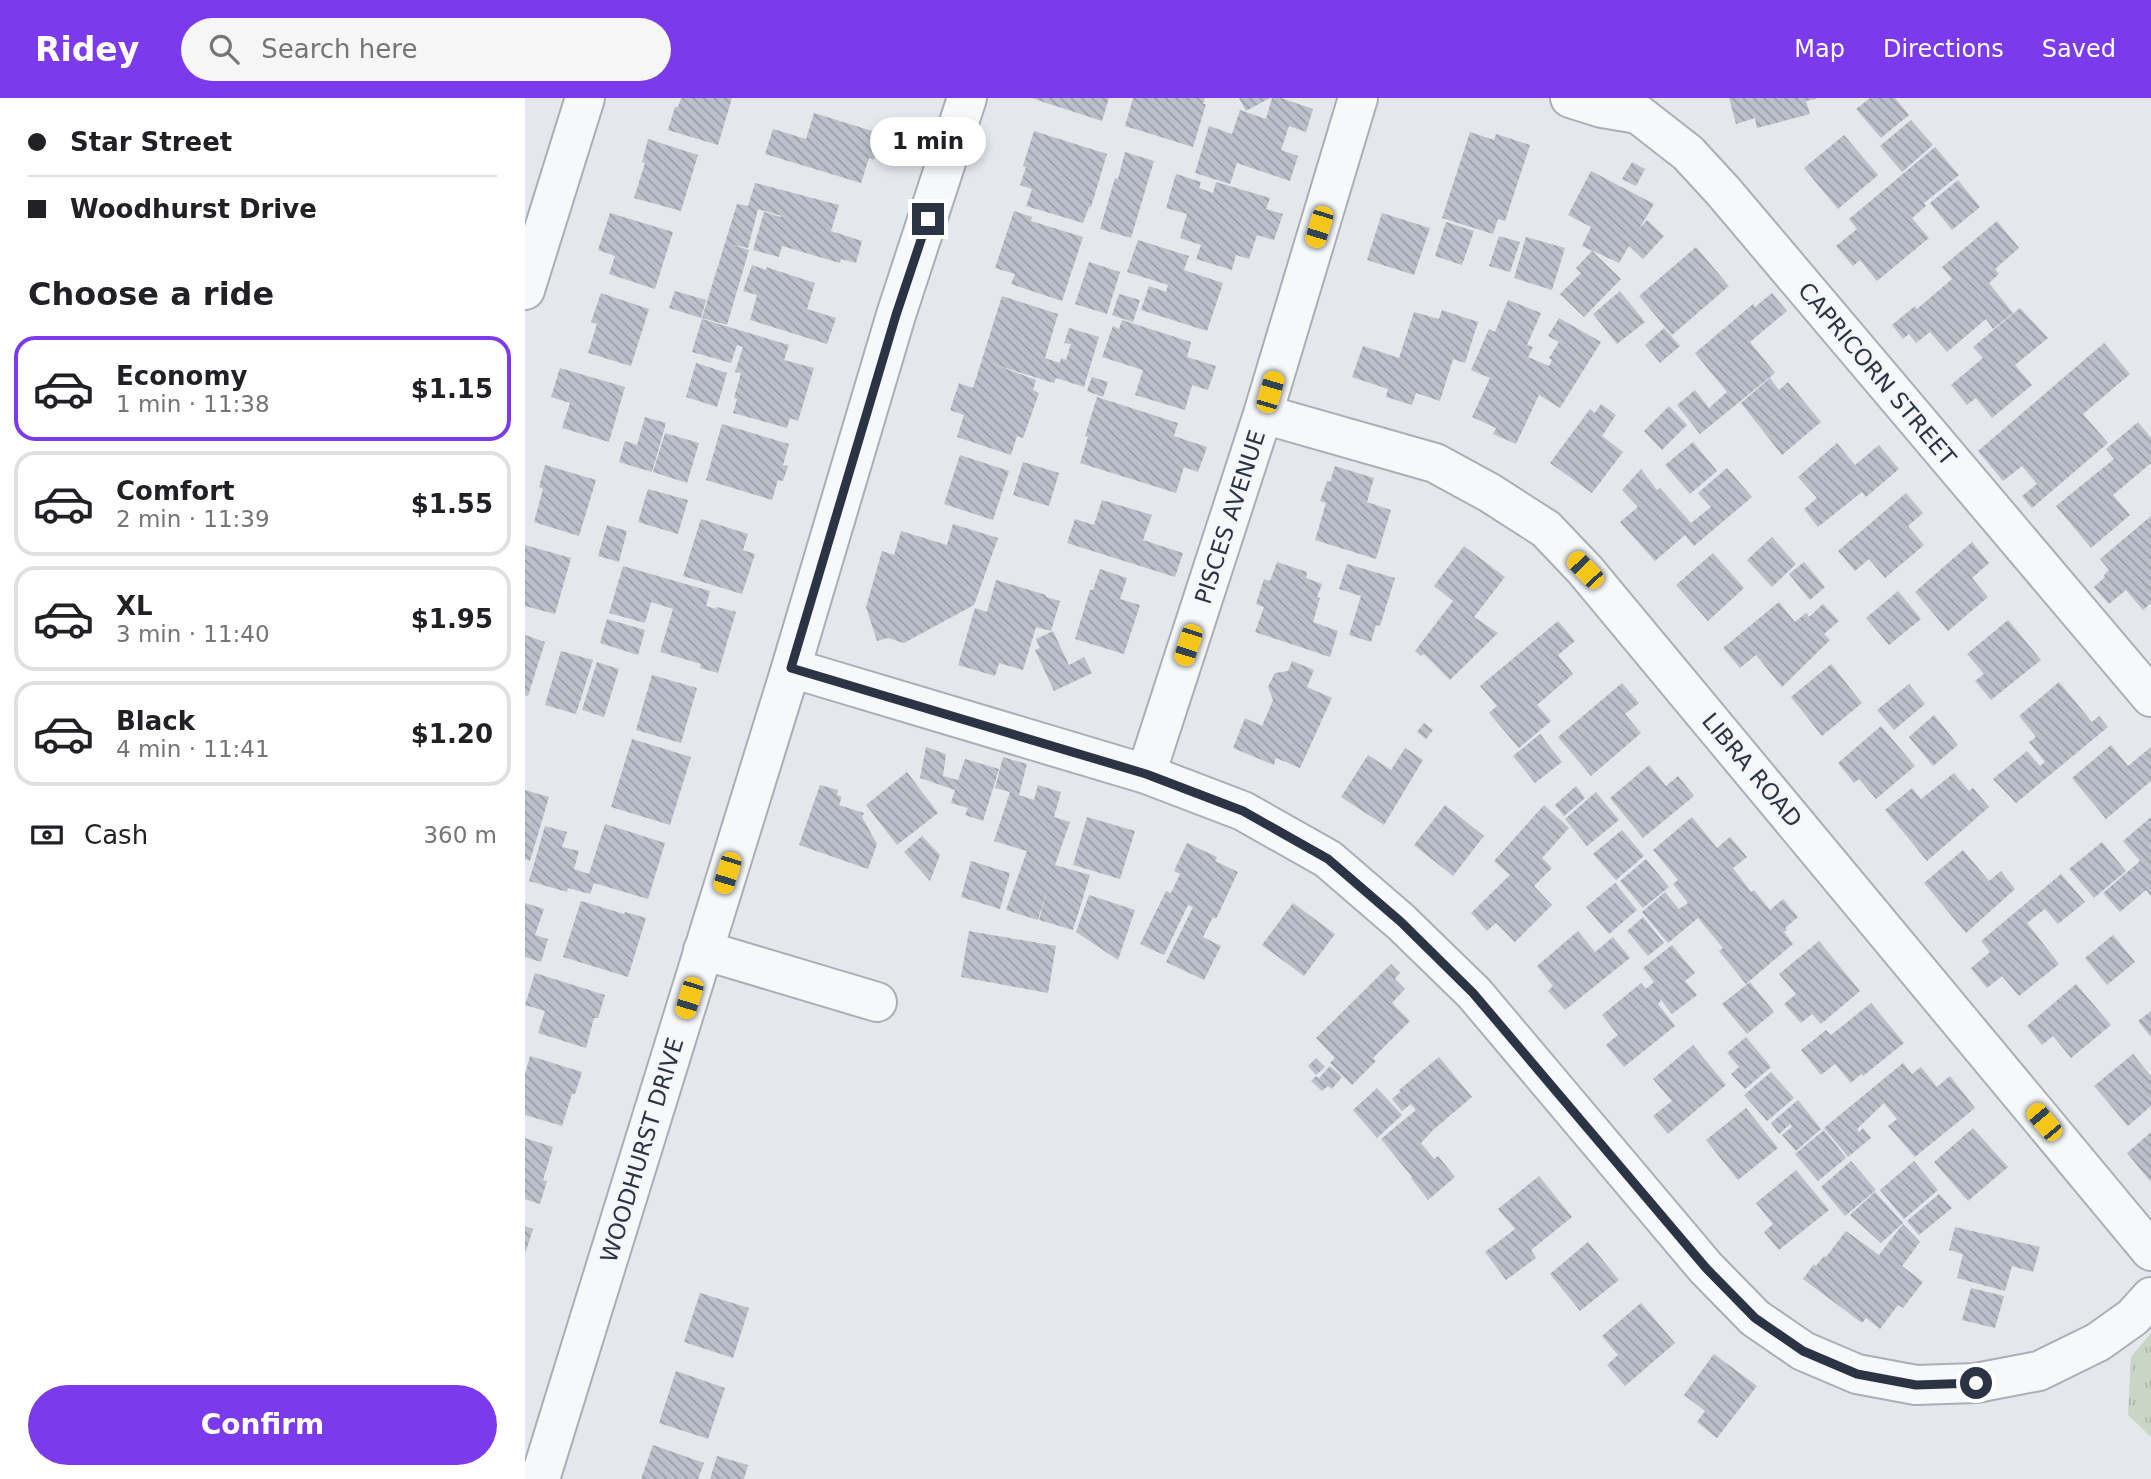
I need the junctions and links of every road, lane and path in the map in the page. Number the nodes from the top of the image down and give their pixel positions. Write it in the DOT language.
graph roads {
  1 [pos="585,98"];
  2 [pos="967,98"];
  3 [pos="1358,98"];
  4 [pos="1570,98"];
  5 [pos="1642,106"];
  6 [pos="525,289"];
  7 [pos="1263,414"];
  8 [pos="791,668"];
  9 [pos="2151,697"];
  10 [pos="1146,774"];
  11 [pos="703,950"];
  12 [pos="877,1002"];
  13 [pos="2151,1251"];
  14 [pos="2151,1297"];
  15 [pos="538,1458"];
  1 -- 6 [label="street"];
  2 -- 8 [label="street, WOODHURST DRIVE"];
  3 -- 7 [label="street, PISCES AVENUE"];
  4 -- 5 [label="street, CAPRICORN STREET"];
  5 -- 9 [label="street, CAPRICORN STREET"];
  7 -- 10 [label="street, PISCES AVENUE"];
  7 -- 13 [label="street, LIBRA ROAD"];
  8 -- 10 [label="street"];
  8 -- 11 [label="street, WOODHURST DRIVE"];
  10 -- 14 [label="street"];
  11 -- 12 [label="street"];
  11 -- 15 [label="street, WOODHURST DRIVE"];
}
